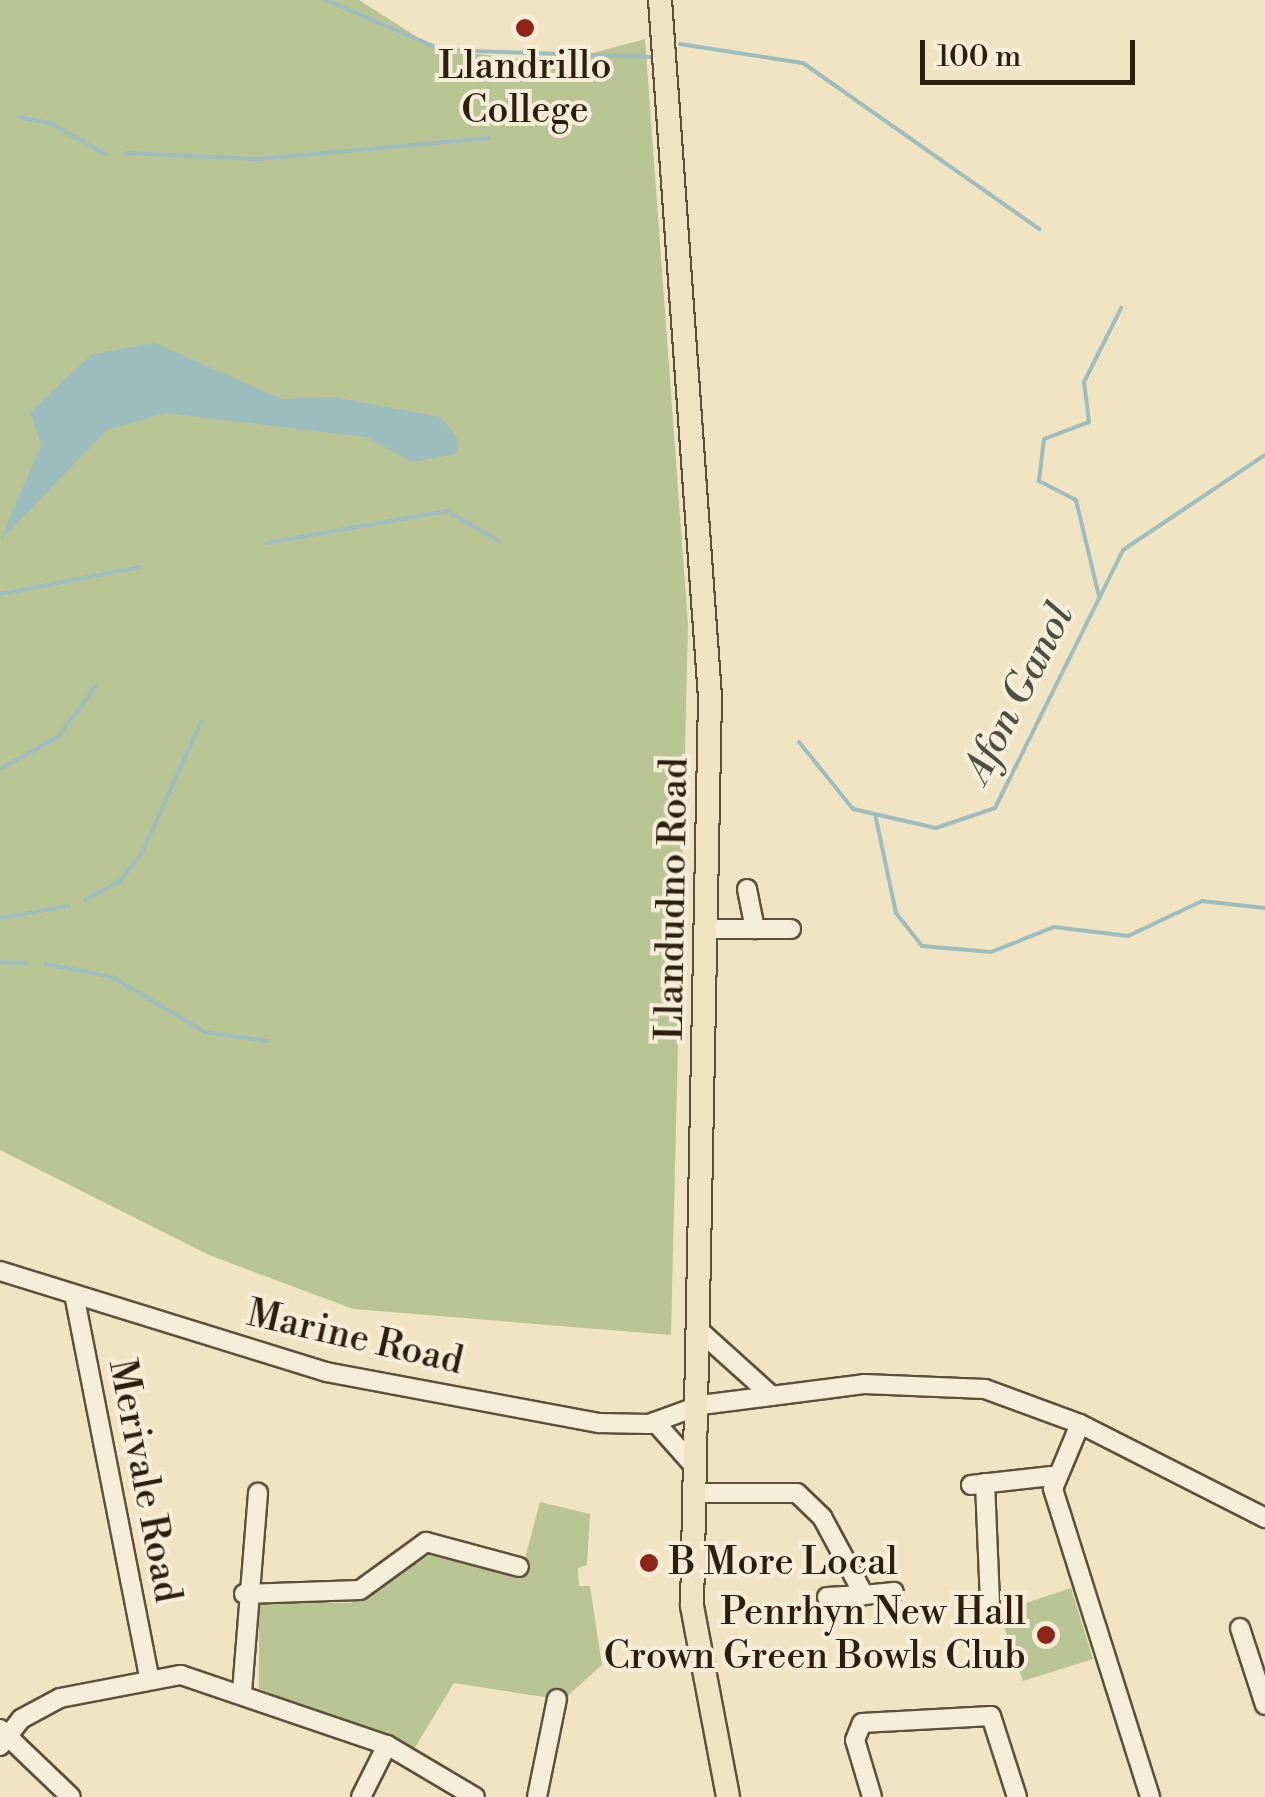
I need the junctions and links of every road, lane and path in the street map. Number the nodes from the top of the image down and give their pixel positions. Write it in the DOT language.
graph roads {
  1 [pos="660,0"];
  2 [pos="747,890"];
  3 [pos="707,929"];
  4 [pos="756,929"];
  5 [pos="791,929"];
  6 [pos="0,1271"];
  7 [pos="76,1299"];
  8 [pos="702,1333"];
  9 [pos="772,1396"];
  10 [pos="701,1406"];
  11 [pos="655,1422"];
  12 [pos="1080,1424"];
  13 [pos="1052,1476"];
  14 [pos="697,1483"];
  15 [pos="258,1493"];
  16 [pos="1265,1518"];
  17 [pos="519,1567"];
  18 [pos="894,1592"];
  19 [pos="244,1594"];
  20 [pos="864,1596"];
  21 [pos="828,1597"];
  22 [pos="990,1602"];
  23 [pos="1240,1628"];
  24 [pos="148,1676"];
  25 [pos="242,1692"];
  26 [pos="557,1699"];
  27 [pos="1265,1705"];
  28 [pos="2,1737"];
  29 [pos="387,1745"];
  30 [pos="71,1797"];
  31 [pos="361,1797"];
  32 [pos="475,1797"];
  33 [pos="536,1797"];
  34 [pos="728,1797"];
  35 [pos="872,1797"];
  36 [pos="1016,1797"];
  37 [pos="1150,1797"];
  1 -- 3 [label="main road, Llandudno Road"];
  2 -- 4 [label="street"];
  3 -- 4 [label="street"];
  3 -- 8 [label="main road, Llandudno Road"];
  4 -- 5 [label="street"];
  6 -- 7 [label="street, Marine Road"];
  7 -- 11 [label="street, Marine Road"];
  7 -- 24 [label="street, Merivale Road"];
  8 -- 9 [label="street"];
  8 -- 10 [label="main road, Llandudno Road"];
  9 -- 10 [label="street, Marine Road"];
  9 -- 12 [label="street, Marine Road"];
  10 -- 11 [label="street, Marine Road"];
  10 -- 14 [label="main road, Llandudno Road"];
  11 -- 14 [label="street"];
  12 -- 13 [label="street"];
  12 -- 16 [label="street, Marine Road"];
  13 -- 22 [label="street"];
  13 -- 37 [label="street"];
  14 -- 20 [label="street"];
  14 -- 34 [label="main road, Llandudno Road"];
  15 -- 19 [label="street"];
  17 -- 19 [label="street"];
  18 -- 20 [label="street"];
  19 -- 25 [label="street"];
  20 -- 21 [label="street"];
  23 -- 27 [label="street"];
  24 -- 25 [label="street"];
  24 -- 28 [label="street"];
  25 -- 29 [label="street"];
  26 -- 33 [label="street"];
  28 -- 30 [label="street"];
  29 -- 31 [label="street"];
  29 -- 32 [label="street"];
  35 -- 36 [label="street"];
}
